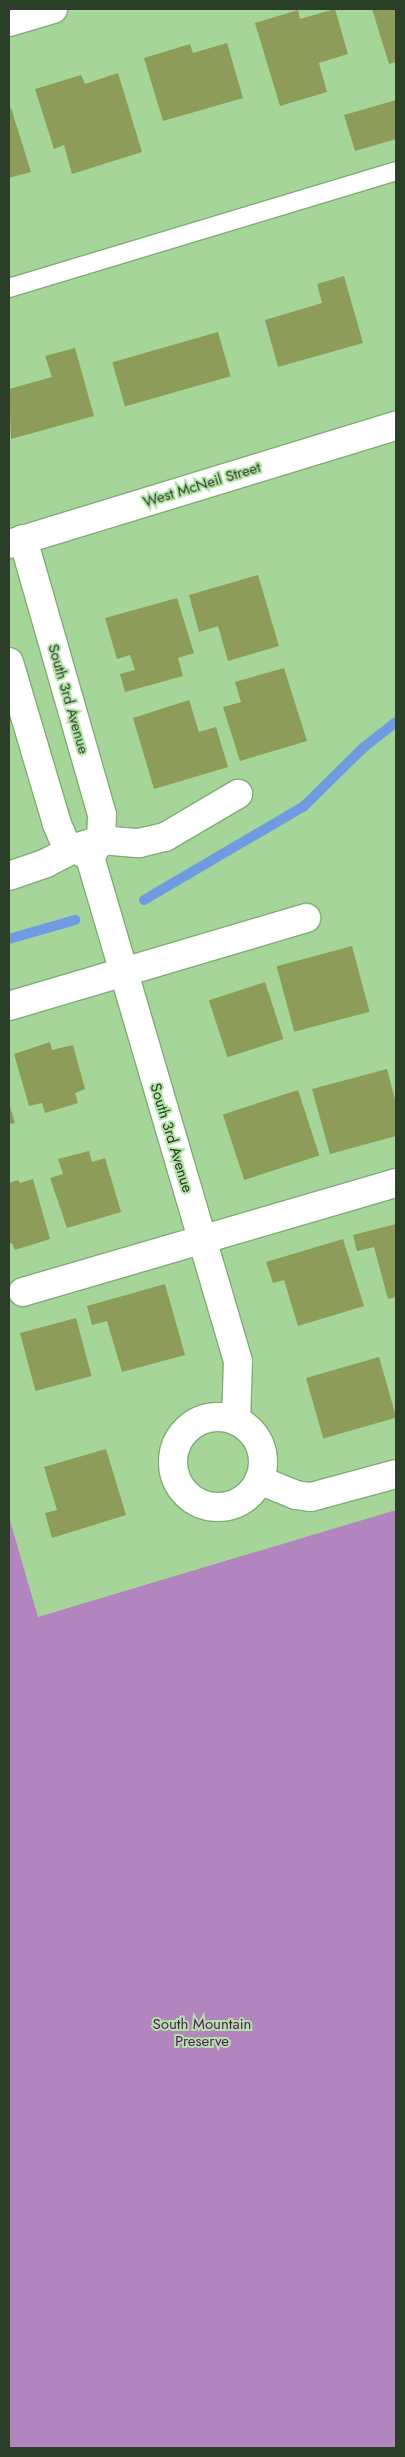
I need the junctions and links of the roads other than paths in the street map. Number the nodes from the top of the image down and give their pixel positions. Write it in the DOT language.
graph roads {
  1 [pos="53,9"];
  2 [pos="9,22"];
  3 [pos="396,171"];
  4 [pos="9,288"];
  5 [pos="396,426"];
  6 [pos="16,542"];
  7 [pos="9,662"];
  8 [pos="238,794"];
  9 [pos="89,848"];
  10 [pos="9,876"];
  11 [pos="306,918"];
  12 [pos="122,972"];
  13 [pos="9,1006"];
  14 [pos="396,1182"];
  15 [pos="202,1241"];
  16 [pos="22,1292"];
  17 [pos="236,1421"];
  18 [pos="396,1474"];
  19 [pos="259,1480"];
  1 -- 2 [label="street"];
  3 -- 4 [label="lane"];
  5 -- 6 [label="street, West McNeil Street"];
  6 -- 9 [label="street, South 3rd Avenue"];
  7 -- 9 [label="street, South 3rd Avenue"];
  8 -- 9 [label="street"];
  9 -- 10 [label="street"];
  9 -- 12 [label="street, South 3rd Avenue"];
  11 -- 12 [label="street"];
  12 -- 13 [label="street"];
  12 -- 15 [label="street, South 3rd Avenue"];
  14 -- 15 [label="street"];
  15 -- 16 [label="street"];
  15 -- 17 [label="street, South 3rd Avenue"];
  17 -- 19 [label="street"];
  17 -- 19 [label="street"];
  18 -- 19 [label="street"];
}
